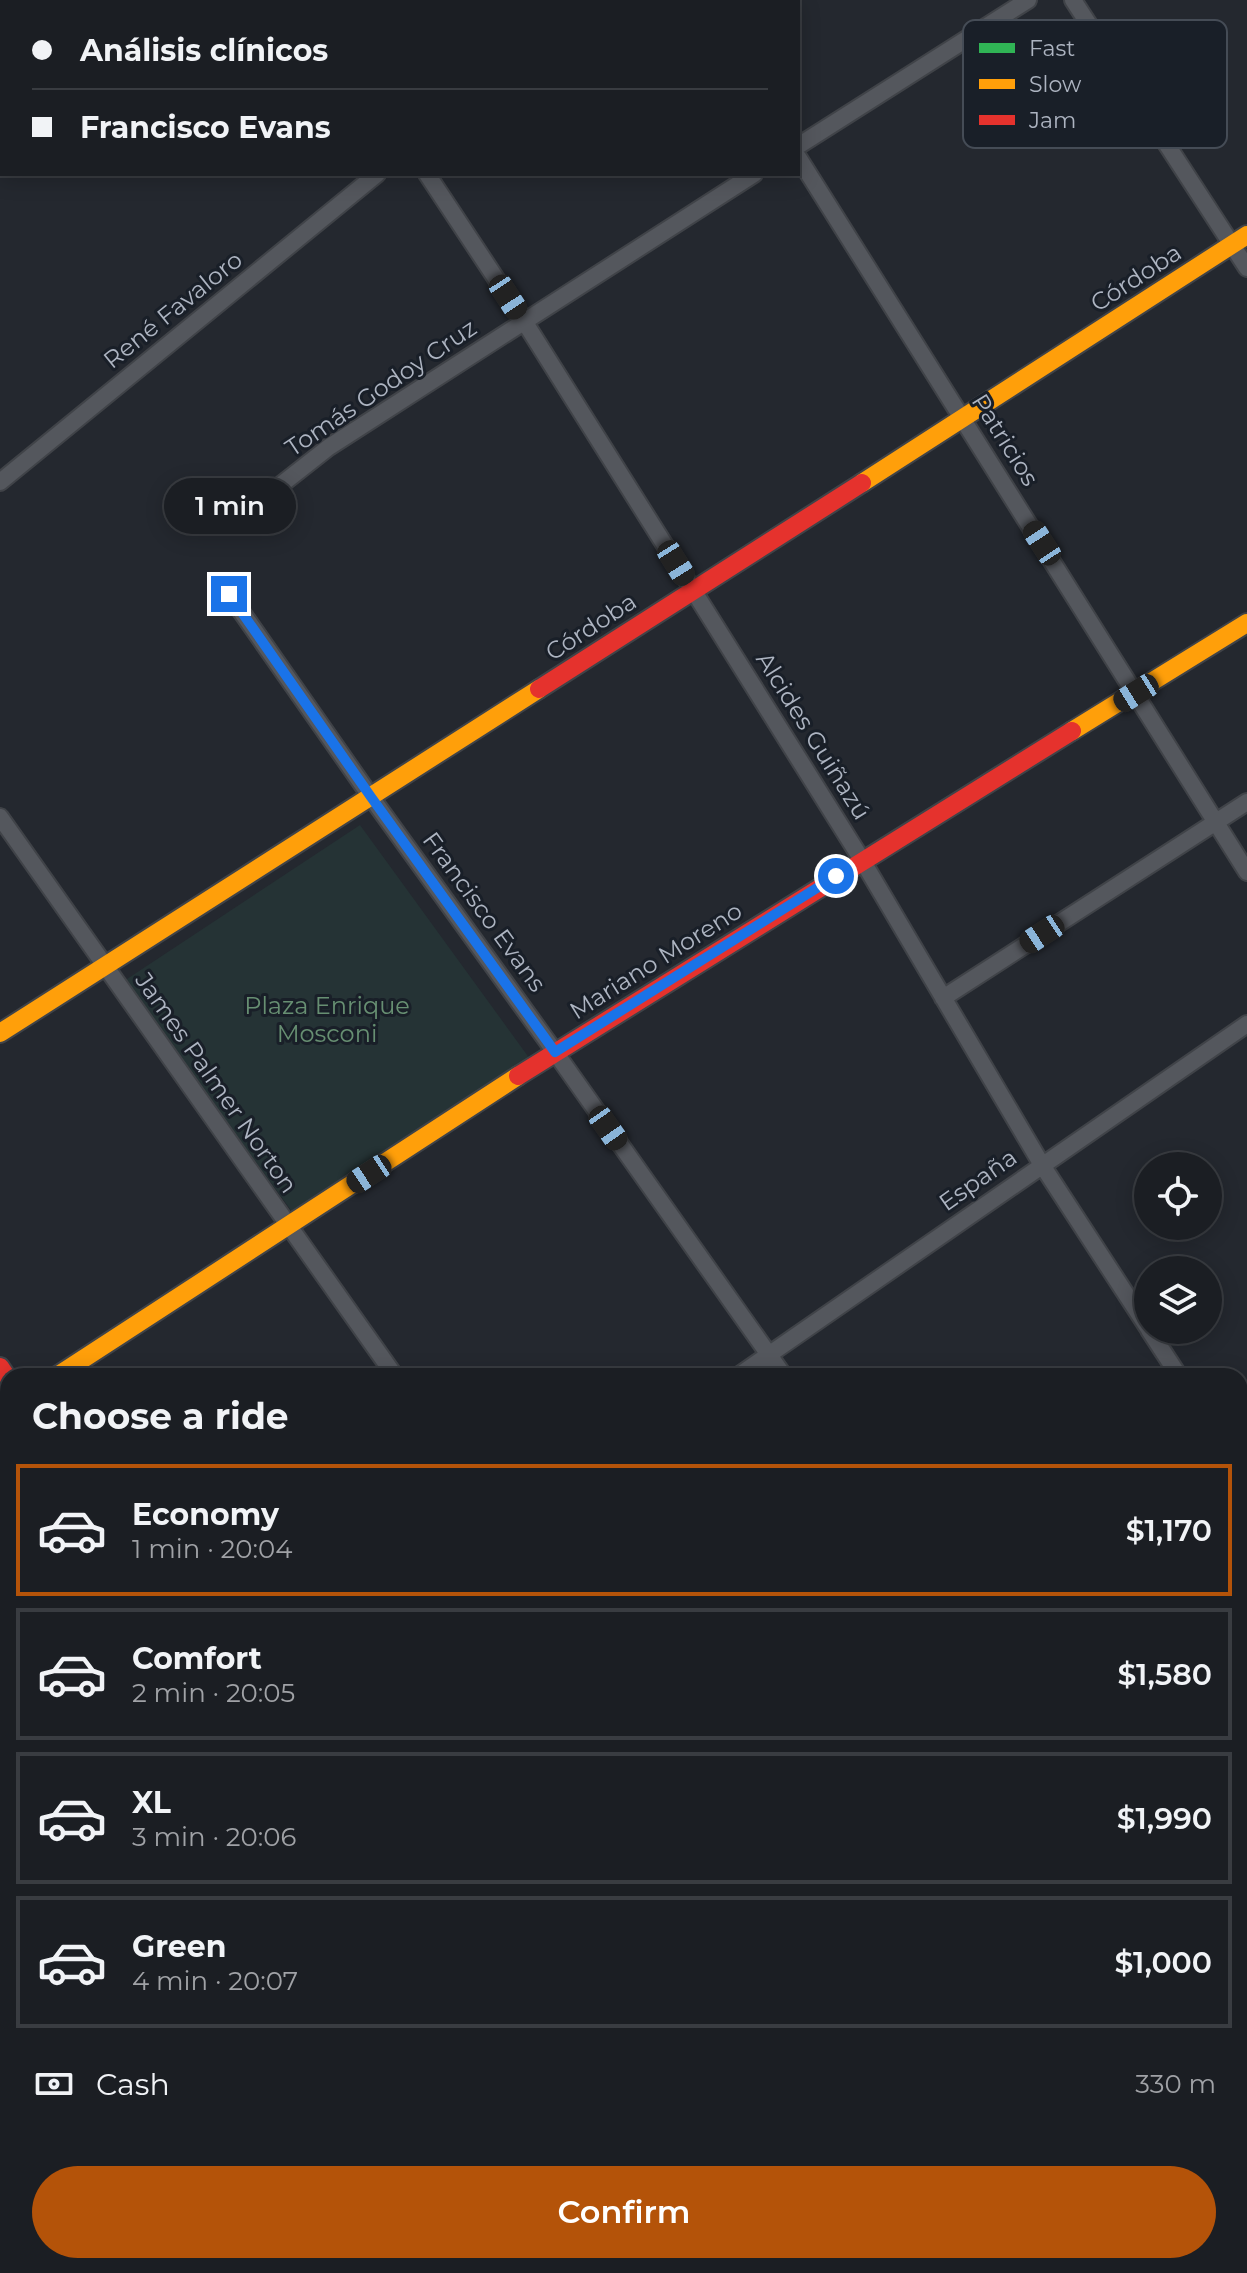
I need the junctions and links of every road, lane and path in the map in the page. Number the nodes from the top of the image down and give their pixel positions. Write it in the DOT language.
graph roads {
  1 [pos="1028,0"];
  2 [pos="1073,0"];
  3 [pos="996,20"];
  4 [pos="1087,20"];
  5 [pos="963,41"];
  6 [pos="800,145"];
  7 [pos="1176,148"];
  8 [pos="800,160"];
  9 [pos="375,176"];
  10 [pos="428,176"];
  11 [pos="751,176"];
  12 [pos="1240,240"];
  13 [pos="1247,268"];
  14 [pos="524,321"];
  15 [pos="963,419"];
  16 [pos="0,482"];
  17 [pos="240,517"];
  18 [pos="693,590"];
  19 [pos="229,594"];
  20 [pos="1247,623"];
  21 [pos="1136,693"];
  22 [pos="371,797"];
  23 [pos="1247,802"];
  24 [pos="0,817"];
  25 [pos="1216,822"];
  26 [pos="862,860"];
  27 [pos="1247,872"];
  28 [pos="104,967"];
  29 [pos="943,998"];
  30 [pos="1247,1024"];
  31 [pos="0,1033"];
  32 [pos="555,1052"];
  33 [pos="1042,1165"];
  34 [pos="289,1227"];
  35 [pos="1134,1307"];
  36 [pos="1158,1344"];
  37 [pos="769,1354"];
  38 [pos="69,1368"];
  39 [pos="389,1368"];
  40 [pos="749,1368"];
  41 [pos="779,1368"];
  42 [pos="1174,1368"];
  1 -- 3 [label="street"];
  2 -- 4 [label="street"];
  5 -- 6 [label="street"];
  7 -- 12 [label="street"];
  8 -- 15 [label="street, Patricios"];
  9 -- 16 [label="street, René Favaloro"];
  10 -- 14 [label="street, Alcides Guiñazú"];
  11 -- 14 [label="street, Tomás Godoy Cruz"];
  12 -- 13 [label="street"];
  12 -- 15 [label="street, Córdoba"];
  14 -- 17 [label="street, Tomás Godoy Cruz"];
  14 -- 18 [label="street, Alcides Guiñazú"];
  15 -- 18 [label="street, Córdoba"];
  15 -- 21 [label="street, Patricios"];
  18 -- 22 [label="street, Córdoba"];
  18 -- 26 [label="street, Alcides Guiñazú"];
  19 -- 22 [label="street, Francisco Evans"];
  20 -- 21 [label="street, Mariano Moreno"];
  21 -- 25 [label="street, Patricios"];
  21 -- 26 [label="street, Mariano Moreno"];
  22 -- 28 [label="street, Córdoba"];
  22 -- 32 [label="street, Francisco Evans"];
  23 -- 25 [label="street"];
  24 -- 28 [label="street, James Palmer Norton"];
  25 -- 27 [label="street, Patricios"];
  25 -- 29 [label="street"];
  26 -- 29 [label="street, Alcides Guiñazú"];
  26 -- 32 [label="street, Mariano Moreno"];
  28 -- 31 [label="street, Córdoba"];
  28 -- 34 [label="street, James Palmer Norton"];
  29 -- 33 [label="street, Alcides Guiñazú"];
  30 -- 33 [label="street, España"];
  32 -- 34 [label="street, Mariano Moreno"];
  32 -- 37 [label="street, Francisco Evans"];
  33 -- 35 [label="street, Alcides Guiñazú"];
  33 -- 37 [label="street, España"];
  34 -- 38 [label="street, Mariano Moreno"];
  34 -- 39 [label="street, James Palmer Norton"];
  36 -- 42 [label="street, Alcides Guiñazú"];
  37 -- 40 [label="street, España"];
  37 -- 41 [label="street, Francisco Evans"];
}
